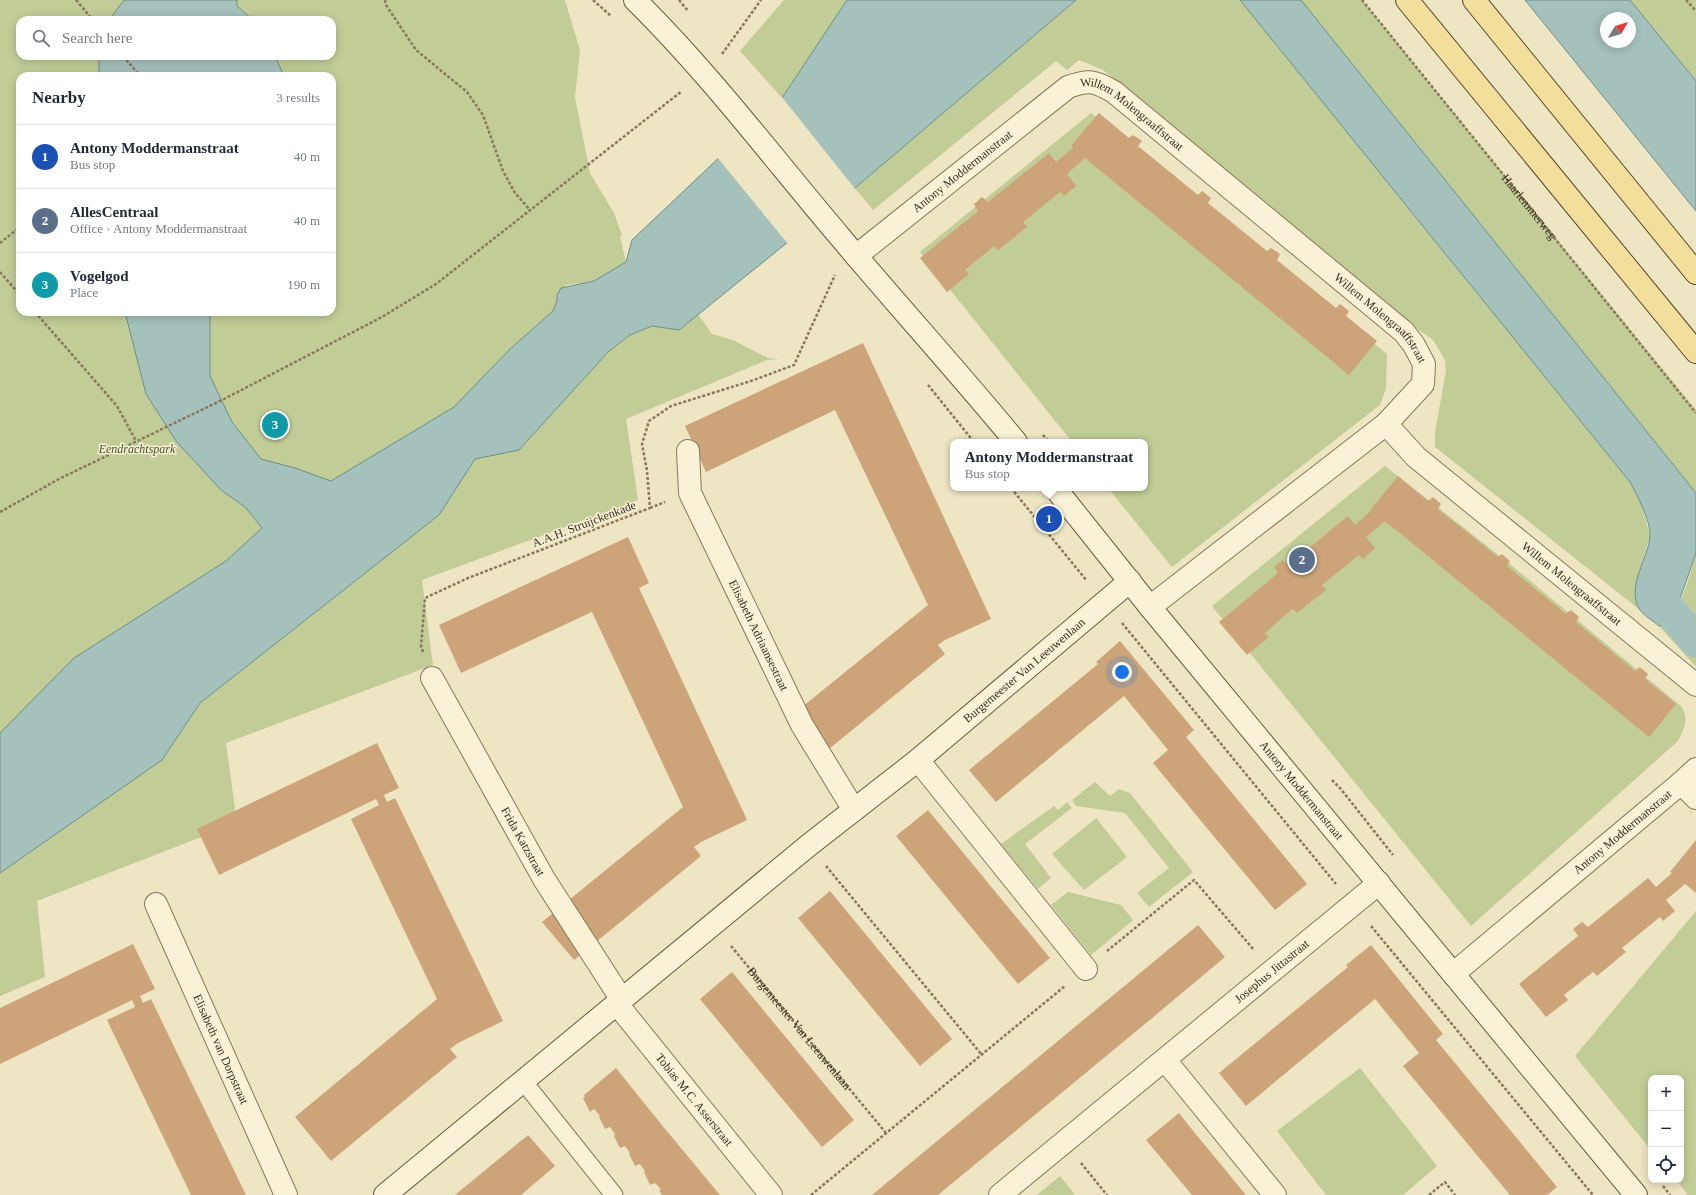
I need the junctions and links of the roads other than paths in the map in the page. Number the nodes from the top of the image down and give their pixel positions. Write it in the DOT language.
graph roads {
  1 [pos="635,0"];
  2 [pos="1407,0"];
  3 [pos="1474,0"];
  4 [pos="1068,87"];
  5 [pos="856,256"];
  6 [pos="1696,273"];
  7 [pos="1696,352"];
  8 [pos="1386,424"];
  9 [pos="1013,439"];
  10 [pos="688,451"];
  11 [pos="1057,491"];
  12 [pos="1130,581"];
  13 [pos="1150,607"];
  14 [pos="432,678"];
  15 [pos="1696,685"];
  16 [pos="918,760"];
  17 [pos="1691,783"];
  18 [pos="854,810"];
  19 [pos="1379,883"];
  20 [pos="156,904"];
  21 [pos="1086,969"];
  22 [pos="1453,974"];
  23 [pos="620,1002"];
  24 [pos="1165,1060"];
  25 [pos="523,1082"];
  26 [pos="1629,1193"];
  27 [pos="286,1195"];
  28 [pos="385,1195"];
  29 [pos="614,1195"];
  30 [pos="771,1195"];
  31 [pos="1000,1195"];
  32 [pos="1275,1195"];
  1 -- 5 [label="street"];
  2 -- 7 [label="main road"];
  3 -- 6 [label="main road"];
  4 -- 5 [label="street, Antony Moddermanstraat"];
  4 -- 8 [label="street, Willem Molengraaffstraat"];
  5 -- 9 [label="street"];
  8 -- 13 [label="street"];
  8 -- 15 [label="street, Willem Molengraaffstraat"];
  10 -- 18 [label="street, Elisabeth Adriaansestraat"];
  11 -- 12 [label="street, Antony Moddermanstraat"];
  12 -- 13 [label="street, Antony Moddermanstraat"];
  12 -- 16 [label="street, Burgemeester Van Leeuwenlaan"];
  13 -- 19 [label="street, Antony Moddermanstraat"];
  14 -- 23 [label="street, Frida Katzstraat"];
  16 -- 18 [label="street, Burgemeester Van Leeuwenlaan"];
  16 -- 21 [label="street"];
  17 -- 22 [label="street, Antony Moddermanstraat"];
  18 -- 23 [label="street, Burgemeester Van Leeuwenlaan"];
  19 -- 22 [label="street, Antony Moddermanstraat"];
  19 -- 24 [label="street, Josephus Jittastraat"];
  20 -- 27 [label="street, Elisabeth van Dorpstraat"];
  22 -- 26 [label="street, Antony Moddermanstraat"];
  23 -- 25 [label="street, Burgemeester Van Leeuwenlaan"];
  23 -- 30 [label="street, Tobias M.C. Asserstraat"];
  24 -- 31 [label="street, Josephus Jittastraat"];
  24 -- 32 [label="street"];
  25 -- 28 [label="street, Burgemeester Van Leeuwenlaan"];
  25 -- 29 [label="lane"];
}
